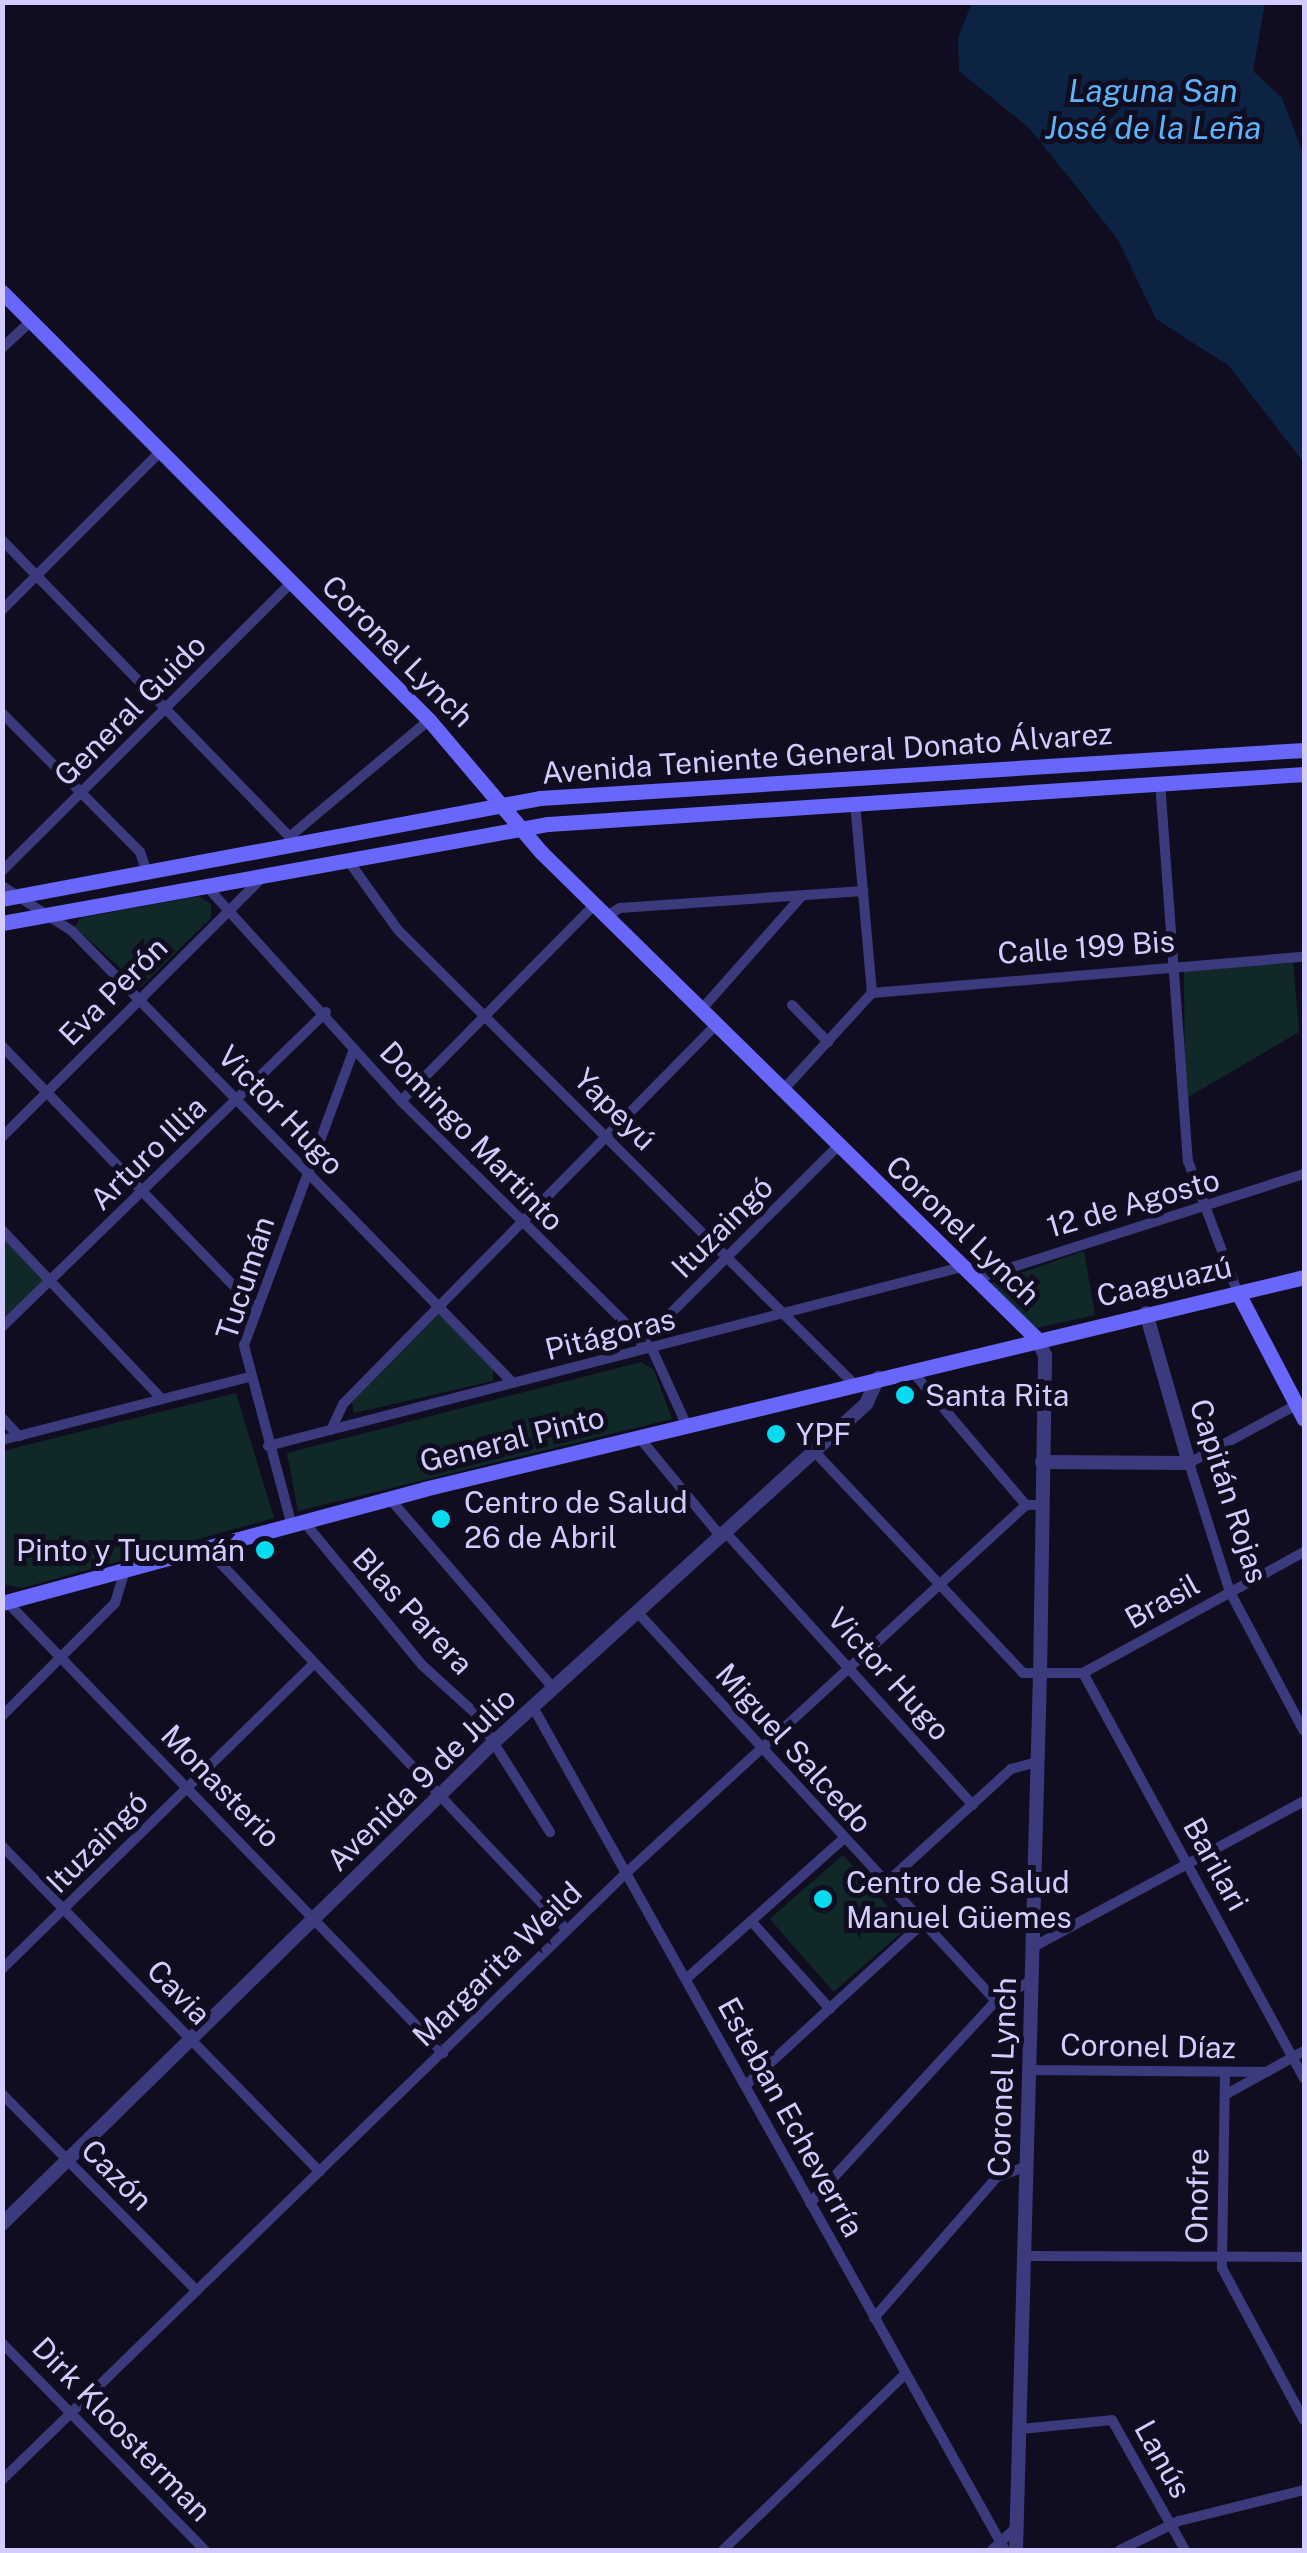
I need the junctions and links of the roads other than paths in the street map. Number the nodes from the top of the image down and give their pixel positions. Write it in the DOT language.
graph roads {
  1 [pos="2,292"];
  2 [pos="30,321"];
  3 [pos="2,348"];
  4 [pos="159,452"];
  5 [pos="2,540"];
  6 [pos="38,575"];
  7 [pos="291,583"];
  8 [pos="2,610"];
  9 [pos="169,706"];
  10 [pos="2,713"];
  11 [pos="429,720"];
  12 [pos="1304,750"];
  13 [pos="1304,774"];
  14 [pos="1160,782"];
  15 [pos="83,794"];
  16 [pos="854,802"];
  17 [pos="507,807"];
  18 [pos="313,825"];
  19 [pos="523,828"];
  20 [pos="297,840"];
  21 [pos="318,843"];
  22 [pos="350,863"];
  23 [pos="2,871"];
  24 [pos="148,872"];
  25 [pos="260,880"];
  26 [pos="2,886"];
  27 [pos="209,890"];
  28 [pos="863,891"];
  29 [pos="802,896"];
  30 [pos="10,898"];
  31 [pos="232,910"];
  32 [pos="600,911"];
  33 [pos="52,915"];
  34 [pos="2,923"];
  35 [pos="1304,957"];
  36 [pos="1170,966"];
  37 [pos="872,993"];
  38 [pos="138,998"];
  39 [pos="792,1006"];
  40 [pos="701,1010"];
  41 [pos="326,1012"];
  42 [pos="484,1016"];
  43 [pos="716,1026"];
  44 [pos="828,1042"];
  45 [pos="2,1046"];
  46 [pos="354,1049"];
  47 [pos="782,1090"];
  48 [pos="49,1093"];
  49 [pos="238,1101"];
  50 [pos="401,1101"];
  51 [pos="608,1136"];
  52 [pos="2,1137"];
  53 [pos="838,1146"];
  54 [pos="308,1173"];
  55 [pos="1304,1174"];
  56 [pos="144,1192"];
  57 [pos="1208,1211"];
  58 [pos="520,1223"];
  59 [pos="2,1230"];
  60 [pos="727,1256"];
  61 [pos="969,1273"];
  62 [pos="1304,1277"];
  63 [pos="51,1281"];
  64 [pos="1238,1293"];
  65 [pos="439,1305"];
  66 [pos="256,1308"];
  67 [pos="1146,1313"];
  68 [pos="786,1316"];
  69 [pos="2,1328"];
  70 [pos="1037,1340"];
  71 [pos="647,1346"];
  72 [pos="911,1370"];
  73 [pos="246,1378"];
  74 [pos="878,1378"];
  75 [pos="513,1383"];
  76 [pos="854,1384"];
  77 [pos="162,1398"];
  78 [pos="1300,1412"];
  79 [pos="2,1418"];
  80 [pos="686,1424"];
  81 [pos="331,1430"];
  82 [pos="20,1436"];
  83 [pos="638,1436"];
  84 [pos="2,1440"];
  85 [pos="268,1446"];
  86 [pos="813,1450"];
  87 [pos="1042,1462"];
  88 [pos="1189,1464"];
  89 [pos="390,1498"];
  90 [pos="1034,1505"];
  91 [pos="298,1524"];
  92 [pos="724,1536"];
  93 [pos="208,1550"];
  94 [pos="1304,1552"];
  95 [pos="125,1571"];
  96 [pos="940,1586"];
  97 [pos="1230,1592"];
  98 [pos="4,1601"];
  99 [pos="638,1614"];
  100 [pos="62,1660"];
  101 [pos="312,1665"];
  102 [pos="850,1668"];
  103 [pos="1083,1673"];
  104 [pos="1040,1677"];
  105 [pos="554,1689"];
  106 [pos="534,1707"];
  107 [pos="2,1716"];
  108 [pos="1304,1731"];
  109 [pos="494,1742"];
  110 [pos="761,1749"];
  111 [pos="1037,1762"];
  112 [pos="188,1787"];
  113 [pos="440,1796"];
  114 [pos="1304,1801"];
  115 [pos="973,1804"];
  116 [pos="550,1832"];
  117 [pos="842,1840"];
  118 [pos="2,1846"];
  119 [pos="1189,1865"];
  120 [pos="626,1874"];
  121 [pos="885,1884"];
  122 [pos="63,1910"];
  123 [pos="316,1921"];
  124 [pos="752,1922"];
  125 [pos="921,1925"];
  126 [pos="567,1930"];
  127 [pos="1033,1947"];
  128 [pos="2,1969"];
  129 [pos="686,1978"];
  130 [pos="1032,1980"];
  131 [pos="996,2001"];
  132 [pos="830,2009"];
  133 [pos="191,2041"];
  134 [pos="443,2054"];
  135 [pos="1299,2054"];
  136 [pos="1028,2070"];
  137 [pos="1226,2072"];
  138 [pos="1268,2072"];
  139 [pos="1304,2079"];
  140 [pos="745,2086"];
  141 [pos="2,2094"];
  142 [pos="1225,2095"];
  143 [pos="68,2161"];
  144 [pos="1025,2166"];
  145 [pos="320,2172"];
  146 [pos="810,2203"];
  147 [pos="2,2224"];
  148 [pos="1026,2256"];
  149 [pos="1304,2257"];
  150 [pos="1221,2258"];
  151 [pos="197,2291"];
  152 [pos="874,2318"];
  153 [pos="2,2343"];
  154 [pos="904,2374"];
  155 [pos="70,2413"];
  156 [pos="1304,2420"];
  157 [pos="1021,2430"];
  158 [pos="2,2480"];
  159 [pos="1304,2490"];
  160 [pos="1171,2524"];
  161 [pos="1017,2528"];
  162 [pos="999,2548"];
  163 [pos="205,2550"];
  164 [pos="722,2550"];
  165 [pos="1016,2550"];
  166 [pos="1120,2550"];
  167 [pos="1185,2550"];
  1 -- 2 [label="main road, Coronel Lynch"];
  2 -- 3 [label="street"];
  2 -- 4 [label="main road, Coronel Lynch"];
  4 -- 6 [label="street"];
  4 -- 7 [label="main road, Coronel Lynch"];
  5 -- 6 [label="street"];
  6 -- 8 [label="street"];
  6 -- 9 [label="street"];
  7 -- 9 [label="street, General Guido"];
  7 -- 11 [label="main road, Coronel Lynch"];
  9 -- 15 [label="street, General Guido"];
  9 -- 20 [label="street"];
  10 -- 15 [label="street"];
  11 -- 17 [label="main road, Coronel Lynch"];
  11 -- 18 [label="street"];
  12 -- 17 [label="main road, Avenida Teniente General Donato Álvarez"];
  13 -- 14 [label="main road, Avenida Teniente General Donato Álvarez"];
  14 -- 16 [label="main road, Avenida Teniente General Donato Álvarez"];
  14 -- 36 [label="street"];
  15 -- 23 [label="street, General Guido"];
  15 -- 24 [label="street"];
  16 -- 19 [label="main road, Avenida Teniente General Donato Álvarez"];
  16 -- 28 [label="street"];
  17 -- 19 [label="main road, Coronel Lynch"];
  17 -- 21 [label="main road, Avenida Teniente General Donato Álvarez"];
  18 -- 20 [label="street"];
  18 -- 21 [label="street"];
  19 -- 22 [label="main road, Avenida Teniente General Donato Álvarez"];
  19 -- 32 [label="main road, Coronel Lynch"];
  20 -- 21 [label="main road, Avenida Teniente General Donato Álvarez"];
  20 -- 24 [label="main road, Avenida Teniente General Donato Álvarez"];
  22 -- 25 [label="main road, Avenida Teniente General Donato Álvarez"];
  22 -- 42 [label="street, Yapeyú"];
  24 -- 30 [label="main road, Avenida Teniente General Donato Álvarez"];
  25 -- 27 [label="main road, Avenida Teniente General Donato Álvarez"];
  25 -- 31 [label="street, Eva Perón"];
  26 -- 30 [label="street, Victor Hugo"];
  27 -- 31 [label="street, Domingo Martinto"];
  27 -- 33 [label="main road, Avenida Teniente General Donato Álvarez"];
  28 -- 29 [label="street"];
  28 -- 37 [label="street"];
  29 -- 32 [label="street"];
  29 -- 40 [label="street"];
  30 -- 33 [label="street, Victor Hugo"];
  31 -- 38 [label="street, Eva Perón"];
  31 -- 41 [label="street, Domingo Martinto"];
  32 -- 40 [label="main road, Coronel Lynch"];
  32 -- 42 [label="street"];
  33 -- 34 [label="main road, Avenida Teniente General Donato Álvarez"];
  33 -- 38 [label="street, Victor Hugo"];
  35 -- 36 [label="street, Calle 199 Bis"];
  36 -- 37 [label="street, Calle 199 Bis"];
  36 -- 57 [label="street"];
  37 -- 44 [label="street"];
  38 -- 48 [label="street, Eva Perón"];
  38 -- 49 [label="street, Victor Hugo"];
  39 -- 44 [label="street"];
  40 -- 43 [label="main road, Coronel Lynch"];
  41 -- 46 [label="street, Domingo Martinto"];
  41 -- 49 [label="street, Arturo Illia"];
  42 -- 50 [label="street"];
  42 -- 51 [label="street, Yapeyú"];
  43 -- 47 [label="main road, Coronel Lynch"];
  43 -- 51 [label="street"];
  44 -- 47 [label="street"];
  45 -- 48 [label="street"];
  46 -- 50 [label="street, Domingo Martinto"];
  46 -- 54 [label="street, Tucumán"];
  47 -- 53 [label="main road, Coronel Lynch"];
  48 -- 52 [label="street, Eva Perón"];
  48 -- 56 [label="street"];
  49 -- 54 [label="street, Victor Hugo"];
  49 -- 56 [label="street, Arturo Illia"];
  50 -- 58 [label="street, Domingo Martinto"];
  51 -- 58 [label="street"];
  51 -- 60 [label="street, Yapeyú"];
  53 -- 60 [label="street, Ituzaingó"];
  53 -- 61 [label="main road, Coronel Lynch"];
  54 -- 65 [label="street, Victor Hugo"];
  54 -- 66 [label="street, Tucumán"];
  55 -- 57 [label="street, 12 de Agosto"];
  56 -- 63 [label="street, Arturo Illia"];
  56 -- 66 [label="street"];
  57 -- 61 [label="street, 12 de Agosto"];
  57 -- 64 [label="street"];
  58 -- 65 [label="street"];
  58 -- 71 [label="street, Domingo Martinto"];
  59 -- 63 [label="street"];
  60 -- 68 [label="street, Yapeyú"];
  60 -- 71 [label="street, Ituzaingó"];
  61 -- 68 [label="street, Pitágoras"];
  61 -- 70 [label="main road, Coronel Lynch"];
  62 -- 64 [label="main road, Caaguazú"];
  63 -- 69 [label="street, Arturo Illia"];
  63 -- 77 [label="street"];
  64 -- 67 [label="main road, Caaguazú"];
  64 -- 78 [label="main road"];
  65 -- 75 [label="street, Victor Hugo"];
  65 -- 81 [label="street"];
  66 -- 73 [label="street, Tucumán"];
  67 -- 70 [label="main road, Caaguazú"];
  67 -- 88 [label="street, Capitán Rojas"];
  68 -- 71 [label="street, Pitágoras"];
  68 -- 76 [label="street, Yapeyú"];
  70 -- 72 [label="main road, General Pinto"];
  70 -- 87 [label="street, Coronel Lynch"];
  71 -- 75 [label="street, Pitágoras"];
  71 -- 80 [label="street, Domingo Martinto"];
  72 -- 74 [label="main road, General Pinto"];
  72 -- 90 [label="street"];
  73 -- 77 [label="street"];
  73 -- 85 [label="street, Tucumán"];
  74 -- 76 [label="main road, General Pinto"];
  74 -- 86 [label="street, Avenida 9 de Julio"];
  75 -- 81 [label="street, Pitágoras"];
  76 -- 80 [label="main road, General Pinto"];
  77 -- 82 [label="street"];
  78 -- 88 [label="street"];
  79 -- 82 [label="street"];
  80 -- 83 [label="main road, General Pinto"];
  81 -- 85 [label="street, Pitágoras"];
  82 -- 84 [label="street"];
  83 -- 89 [label="main road, General Pinto"];
  83 -- 92 [label="street, Victor Hugo"];
  85 -- 91 [label="street, Tucumán"];
  86 -- 92 [label="street, Avenida 9 de Julio"];
  86 -- 96 [label="street"];
  87 -- 88 [label="street"];
  87 -- 90 [label="street, Coronel Lynch"];
  88 -- 97 [label="street, Capitán Rojas"];
  89 -- 91 [label="main road, General Pinto"];
  89 -- 105 [label="street"];
  90 -- 96 [label="street, Margarita Weild"];
  90 -- 104 [label="street, Coronel Lynch"];
  91 -- 93 [label="main road, General Pinto"];
  91 -- 109 [label="street, Blas Parera"];
  92 -- 99 [label="street, Avenida 9 de Julio"];
  92 -- 102 [label="street, Victor Hugo"];
  93 -- 95 [label="main road, General Pinto"];
  93 -- 101 [label="street"];
  94 -- 97 [label="street, Brasil"];
  95 -- 98 [label="main road, General Pinto"];
  95 -- 100 [label="street"];
  96 -- 102 [label="street, Margarita Weild"];
  96 -- 104 [label="street"];
  97 -- 103 [label="street, Brasil"];
  97 -- 108 [label="street, Capitán Rojas"];
  98 -- 100 [label="street, Monasterio"];
  99 -- 105 [label="street, Avenida 9 de Julio"];
  99 -- 110 [label="street, Miguel Salcedo"];
  100 -- 107 [label="street"];
  100 -- 112 [label="street, Monasterio"];
  101 -- 112 [label="street, Ituzaingó"];
  101 -- 113 [label="street"];
  102 -- 110 [label="street, Margarita Weild"];
  102 -- 115 [label="street, Victor Hugo"];
  103 -- 104 [label="street, Brasil"];
  103 -- 119 [label="street, Barilari"];
  104 -- 111 [label="street, Coronel Lynch"];
  105 -- 106 [label="street, Avenida 9 de Julio"];
  106 -- 109 [label="street, Avenida 9 de Julio"];
  106 -- 120 [label="street, Esteban Echeverría"];
  109 -- 113 [label="street, Avenida 9 de Julio"];
  109 -- 116 [label="street, Blas Parera"];
  110 -- 117 [label="street, Miguel Salcedo"];
  110 -- 120 [label="street, Margarita Weild"];
  111 -- 115 [label="street"];
  111 -- 127 [label="street, Coronel Lynch"];
  112 -- 122 [label="street, Ituzaingó"];
  112 -- 123 [label="street, Monasterio"];
  113 -- 123 [label="street, Avenida 9 de Julio"];
  113 -- 126 [label="street"];
  114 -- 119 [label="street"];
  115 -- 121 [label="street"];
  117 -- 121 [label="street, Miguel Salcedo"];
  117 -- 124 [label="street"];
  118 -- 122 [label="street, Cavia"];
  119 -- 127 [label="street"];
  119 -- 135 [label="street, Barilari"];
  120 -- 126 [label="street, Margarita Weild"];
  120 -- 129 [label="street, Esteban Echeverría"];
  121 -- 125 [label="street, Miguel Salcedo"];
  122 -- 128 [label="street, Ituzaingó"];
  122 -- 133 [label="street, Cavia"];
  123 -- 133 [label="street, Avenida 9 de Julio"];
  123 -- 134 [label="street, Monasterio"];
  124 -- 129 [label="street"];
  124 -- 132 [label="street"];
  125 -- 131 [label="street, Miguel Salcedo"];
  125 -- 132 [label="street"];
  126 -- 134 [label="street, Margarita Weild"];
  127 -- 130 [label="street, Coronel Lynch"];
  129 -- 140 [label="street, Esteban Echeverría"];
  130 -- 131 [label="street"];
  130 -- 136 [label="street, Coronel Lynch"];
  131 -- 146 [label="street"];
  132 -- 140 [label="street"];
  133 -- 143 [label="street, Avenida 9 de Julio"];
  133 -- 145 [label="street, Cavia"];
  134 -- 145 [label="street, Margarita Weild"];
  135 -- 138 [label="street, Coronel Díaz"];
  135 -- 139 [label="street, Barilari"];
  136 -- 137 [label="street, Coronel Díaz"];
  136 -- 144 [label="street, Coronel Lynch"];
  137 -- 138 [label="street, Coronel Díaz"];
  137 -- 142 [label="street, Onofre"];
  138 -- 142 [label="street, Coronel Díaz"];
  140 -- 146 [label="street, Esteban Echeverría"];
  141 -- 143 [label="street, Cazón"];
  142 -- 150 [label="street, Onofre"];
  143 -- 147 [label="street, Avenida 9 de Julio"];
  143 -- 151 [label="street, Cazón"];
  144 -- 148 [label="street, Coronel Lynch"];
  144 -- 152 [label="street"];
  145 -- 151 [label="street, Margarita Weild"];
  146 -- 152 [label="street, Esteban Echeverría"];
  148 -- 150 [label="street"];
  148 -- 157 [label="street, Coronel Lynch"];
  149 -- 150 [label="street"];
  150 -- 156 [label="street, Onofre"];
  151 -- 155 [label="street, Margarita Weild"];
  152 -- 154 [label="street, Esteban Echeverría"];
  153 -- 155 [label="street, Dirk Kloosterman"];
  154 -- 162 [label="street, Esteban Echeverría"];
  154 -- 164 [label="street"];
  155 -- 158 [label="street, Margarita Weild"];
  155 -- 163 [label="street, Dirk Kloosterman"];
  157 -- 160 [label="street, Lanús"];
  157 -- 161 [label="street, Coronel Lynch"];
  159 -- 160 [label="street"];
  160 -- 166 [label="street"];
  160 -- 167 [label="street, Lanús"];
  161 -- 162 [label="street"];
  161 -- 165 [label="street, Coronel Lynch"];
}
